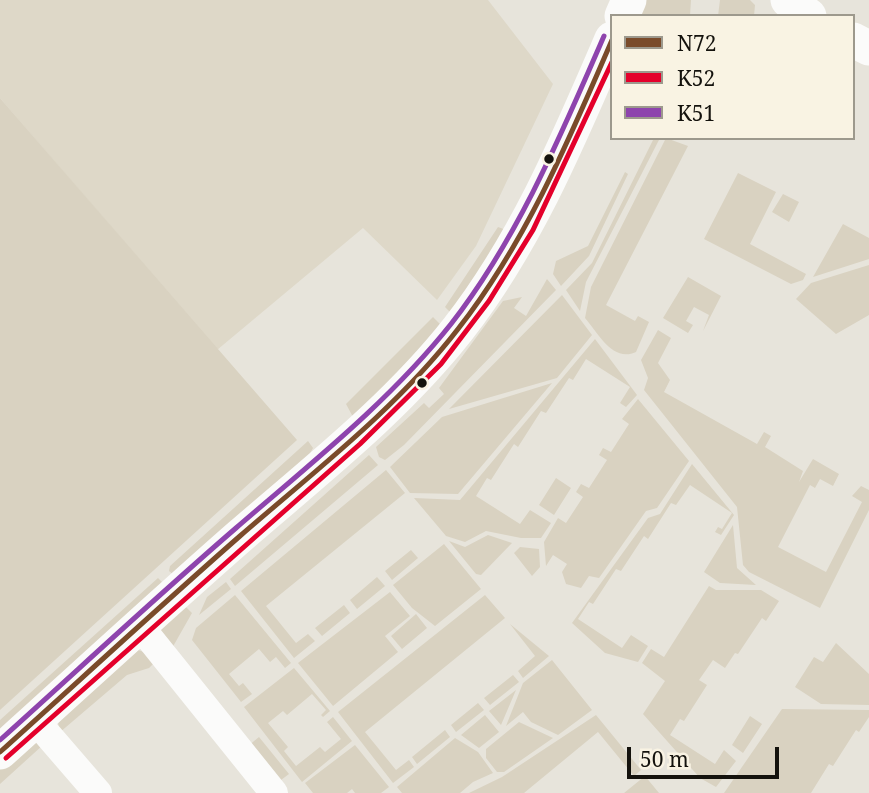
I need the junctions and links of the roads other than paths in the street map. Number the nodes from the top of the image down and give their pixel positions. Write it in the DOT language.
graph roads {
  1 [pos="788,0"];
  2 [pos="806,14"];
  3 [pos="610,44"];
  4 [pos="139,625"];
  5 [pos="35,720"];
  6 [pos="0,752"];
  7 [pos="98,793"];
  8 [pos="274,793"];
  1 -- 2 [label="main road"];
  3 -- 4 [label="main road"];
  4 -- 5 [label="main road"];
  4 -- 8 [label="street"];
  5 -- 6 [label="main road"];
  5 -- 7 [label="street"];
}
